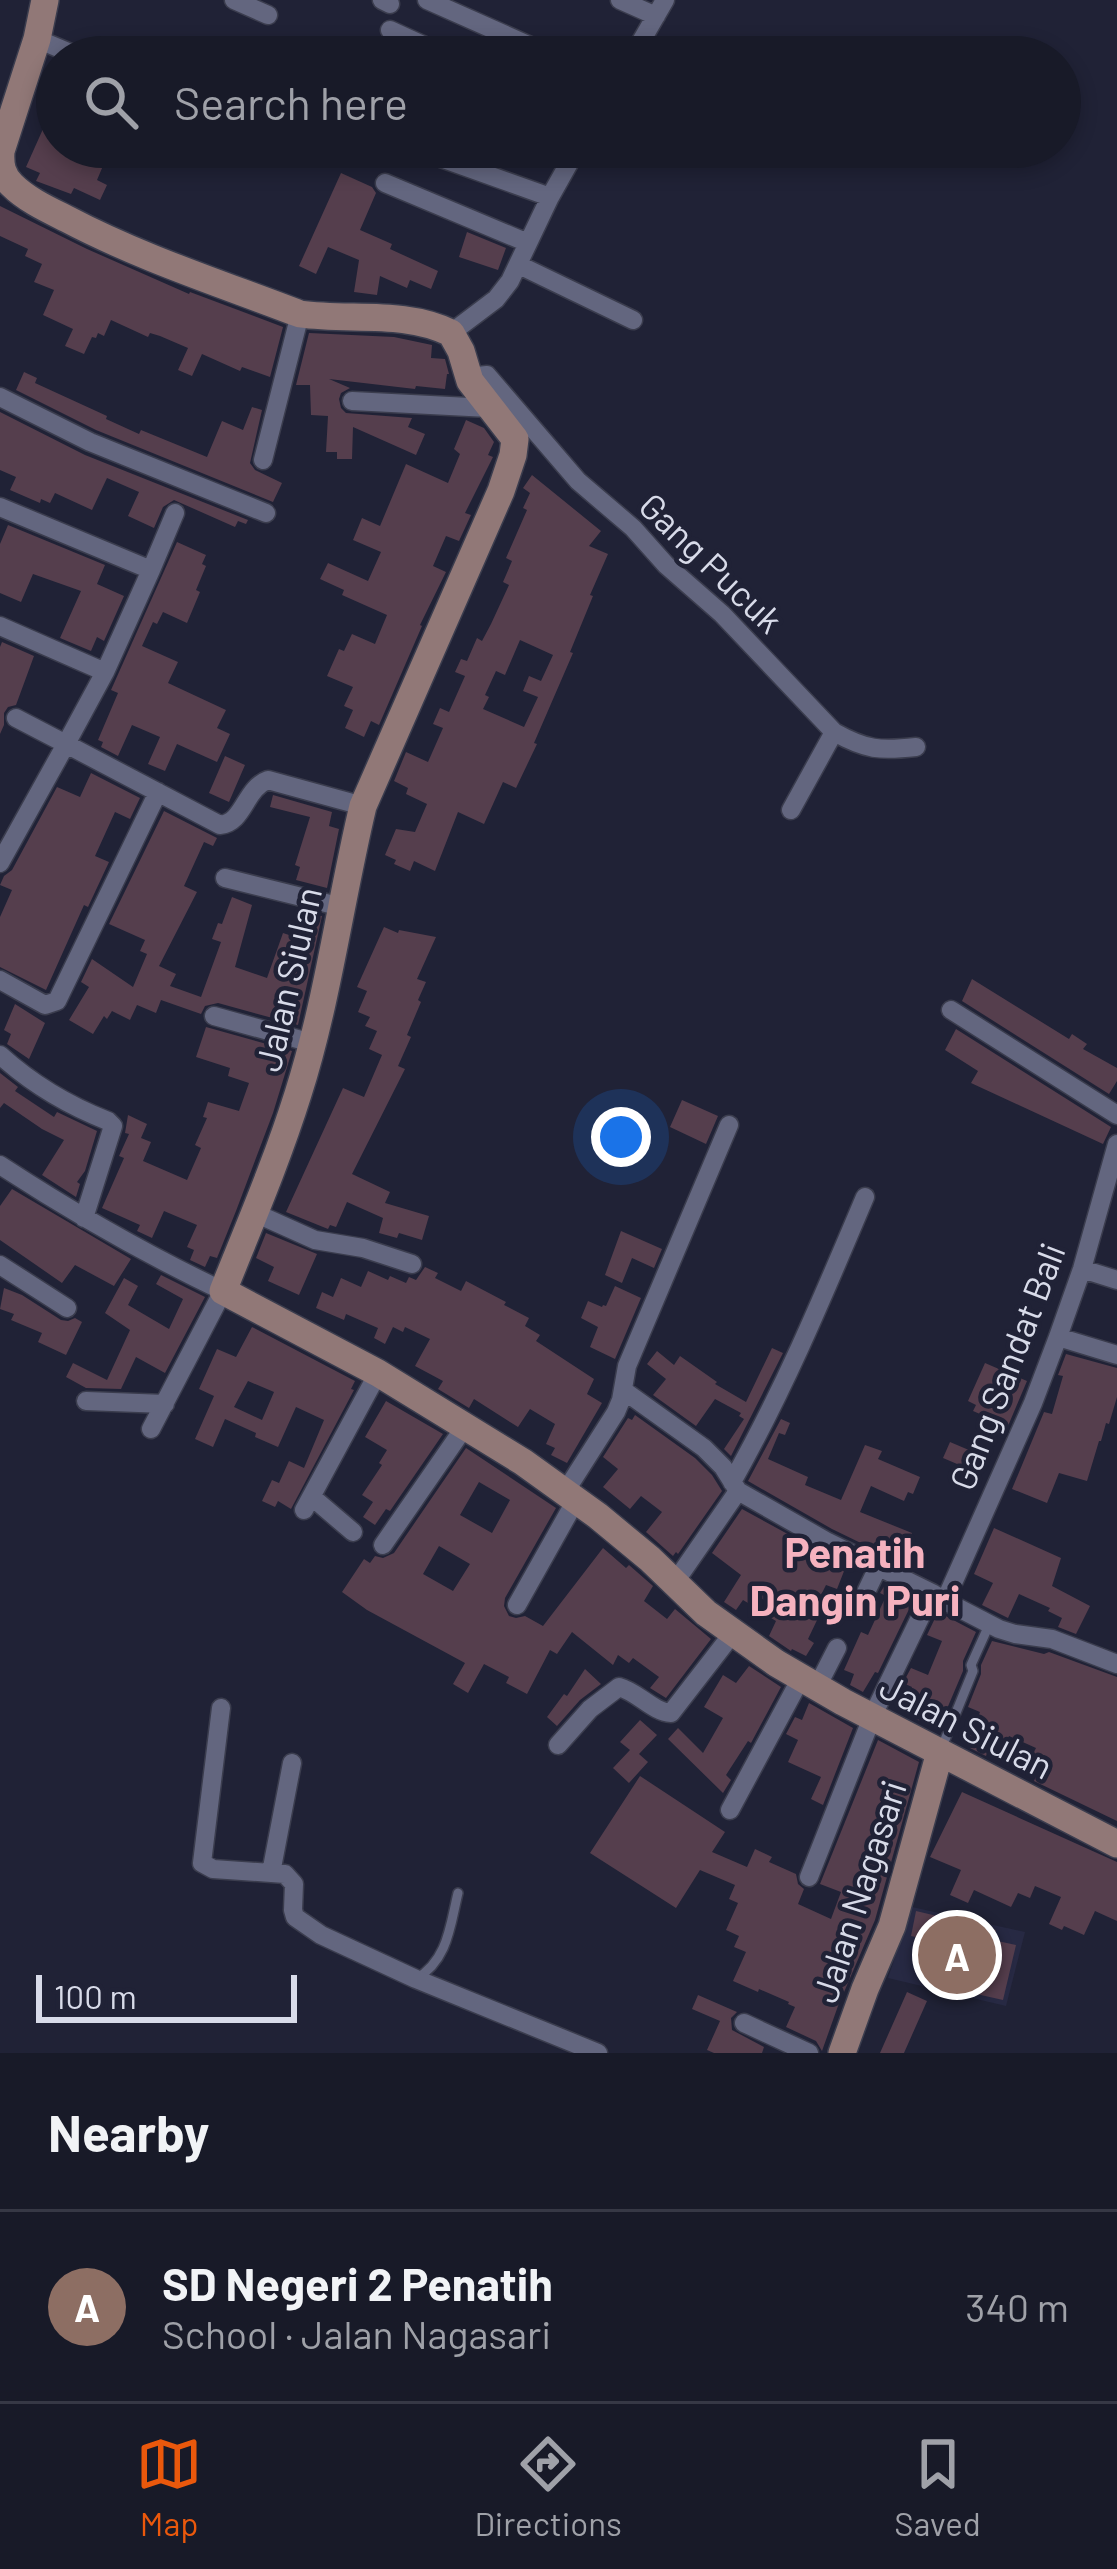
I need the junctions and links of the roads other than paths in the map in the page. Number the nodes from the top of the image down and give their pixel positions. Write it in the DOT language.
graph roads {
  1 [pos="45,0"];
  2 [pos="233,0"];
  3 [pos="427,0"];
  4 [pos="620,0"];
  5 [pos="660,8"];
  6 [pos="268,15"];
  7 [pos="390,30"];
  8 [pos="39,36"];
  9 [pos="403,36"];
  10 [pos="508,36"];
  11 [pos="644,36"];
  12 [pos="36,45"];
  13 [pos="0,164"];
  14 [pos="470,168"];
  15 [pos="566,168"];
  16 [pos="385,183"];
  17 [pos="550,196"];
  18 [pos="528,243"];
  19 [pos="519,265"];
  20 [pos="300,314"];
  21 [pos="633,320"];
  22 [pos="452,333"];
  23 [pos="476,375"];
  24 [pos="0,397"];
  25 [pos="352,401"];
  26 [pos="489,407"];
  27 [pos="263,460"];
  28 [pos="175,513"];
  29 [pos="266,513"];
  30 [pos="3,515"];
  31 [pos="151,570"];
  32 [pos="0,626"];
  33 [pos="105,672"];
  34 [pos="16,718"];
  35 [pos="834,732"];
  36 [pos="67,744"];
  37 [pos="916,747"];
  38 [pos="158,791"];
  39 [pos="363,806"];
  40 [pos="790,810"];
  41 [pos="0,863"];
  42 [pos="225,878"];
  43 [pos="342,907"];
  44 [pos="0,980"];
  45 [pos="951,1010"];
  46 [pos="214,1016"];
  47 [pos="312,1043"];
  48 [pos="0,1055"];
  49 [pos="1117,1115"];
  50 [pos="729,1125"];
  51 [pos="1117,1144"];
  52 [pos="0,1166"];
  53 [pos="865,1197"];
  54 [pos="255,1213"];
  55 [pos="84,1218"];
  56 [pos="412,1264"];
  57 [pos="0,1265"];
  58 [pos="1082,1269"];
  59 [pos="1117,1280"];
  60 [pos="223,1291"];
  61 [pos="68,1308"];
  62 [pos="1058,1337"];
  63 [pos="1117,1355"];
  64 [pos="378,1373"];
  65 [pos="623,1390"];
  66 [pos="86,1401"];
  67 [pos="165,1404"];
  68 [pos="466,1426"];
  69 [pos="151,1430"];
  70 [pos="735,1486"];
  71 [pos="570,1496"];
  72 [pos="353,1532"];
  73 [pos="383,1545"];
  74 [pos="878,1567"];
  75 [pos="675,1582"];
  76 [pos="939,1597"];
  77 [pos="517,1605"];
  78 [pos="858,1610"];
  79 [pos="990,1623"];
  80 [pos="733,1633"];
  81 [pos="837,1648"];
  82 [pos="1117,1664"];
  83 [pos="809,1683"];
  84 [pos="221,1708"];
  85 [pos="874,1715"];
  86 [pos="558,1745"];
  87 [pos="940,1752"];
  88 [pos="292,1763"];
  89 [pos="730,1810"];
  90 [pos="1117,1844"];
  91 [pos="271,1873"];
  92 [pos="809,1877"];
  93 [pos="458,1893"];
  94 [pos="416,1979"];
  95 [pos="744,2023"];
  96 [pos="598,2053"];
  97 [pos="809,2053"];
  98 [pos="842,2053"];
  1 -- 8 [label="street"];
  2 -- 6 [label="street"];
  3 -- 10 [label="street"];
  4 -- 5 [label="street"];
  5 -- 11 [label="street"];
  7 -- 9 [label="street"];
  12 -- 13 [label="street"];
  13 -- 20 [label="street"];
  14 -- 17 [label="street"];
  15 -- 17 [label="street"];
  16 -- 18 [label="street"];
  17 -- 18 [label="street"];
  18 -- 19 [label="street"];
  19 -- 21 [label="street"];
  19 -- 22 [label="street"];
  20 -- 22 [label="street"];
  20 -- 27 [label="street"];
  22 -- 23 [label="street, Jalan Siulan"];
  23 -- 26 [label="street, Jalan Siulan"];
  23 -- 35 [label="street, Gang Pucuk"];
  24 -- 29 [label="street"];
  25 -- 26 [label="street"];
  26 -- 39 [label="street, Jalan Siulan"];
  28 -- 31 [label="street"];
  30 -- 31 [label="street"];
  31 -- 33 [label="street"];
  32 -- 33 [label="street"];
  33 -- 36 [label="street"];
  34 -- 36 [label="street"];
  35 -- 37 [label="street"];
  35 -- 40 [label="street"];
  36 -- 38 [label="street"];
  36 -- 41 [label="street"];
  38 -- 39 [label="street"];
  38 -- 44 [label="street"];
  39 -- 43 [label="street, Jalan Siulan"];
  42 -- 43 [label="street"];
  43 -- 47 [label="street, Jalan Siulan"];
  45 -- 49 [label="street"];
  46 -- 47 [label="street"];
  47 -- 54 [label="street, Jalan Siulan"];
  48 -- 55 [label="street"];
  50 -- 65 [label="street"];
  51 -- 58 [label="street, Gang Sandat Bali"];
  52 -- 55 [label="street"];
  53 -- 70 [label="street"];
  54 -- 56 [label="street"];
  54 -- 60 [label="street, Jalan Siulan"];
  55 -- 60 [label="street"];
  57 -- 61 [label="street"];
  58 -- 59 [label="street"];
  58 -- 62 [label="street, Gang Sandat Bali"];
  60 -- 64 [label="street, Jalan Siulan"];
  60 -- 67 [label="street"];
  62 -- 63 [label="street"];
  62 -- 76 [label="street, Gang Sandat Bali"];
  64 -- 68 [label="street, Jalan Siulan"];
  64 -- 72 [label="street"];
  65 -- 70 [label="street"];
  65 -- 71 [label="street"];
  66 -- 67 [label="street"];
  67 -- 69 [label="street"];
  68 -- 71 [label="street, Jalan Siulan"];
  68 -- 73 [label="street"];
  70 -- 74 [label="street"];
  70 -- 75 [label="street"];
  71 -- 75 [label="street, Jalan Siulan"];
  71 -- 77 [label="street"];
  74 -- 76 [label="street"];
  74 -- 78 [label="street"];
  75 -- 80 [label="street, Jalan Siulan"];
  76 -- 79 [label="street"];
  76 -- 85 [label="street, Gang Sandat Bali"];
  79 -- 82 [label="street"];
  79 -- 87 [label="lane"];
  80 -- 83 [label="street, Jalan Siulan"];
  80 -- 86 [label="street"];
  81 -- 83 [label="street"];
  83 -- 85 [label="street, Jalan Siulan"];
  83 -- 89 [label="street"];
  84 -- 91 [label="street"];
  85 -- 87 [label="street, Jalan Siulan"];
  85 -- 92 [label="street, Gang Sandat Bali"];
  87 -- 90 [label="street, Jalan Siulan"];
  87 -- 98 [label="street, Jalan Nagasari"];
  88 -- 91 [label="street"];
  91 -- 94 [label="street"];
  93 -- 94 [label="lane"];
  94 -- 96 [label="street"];
  95 -- 97 [label="street"];
}
